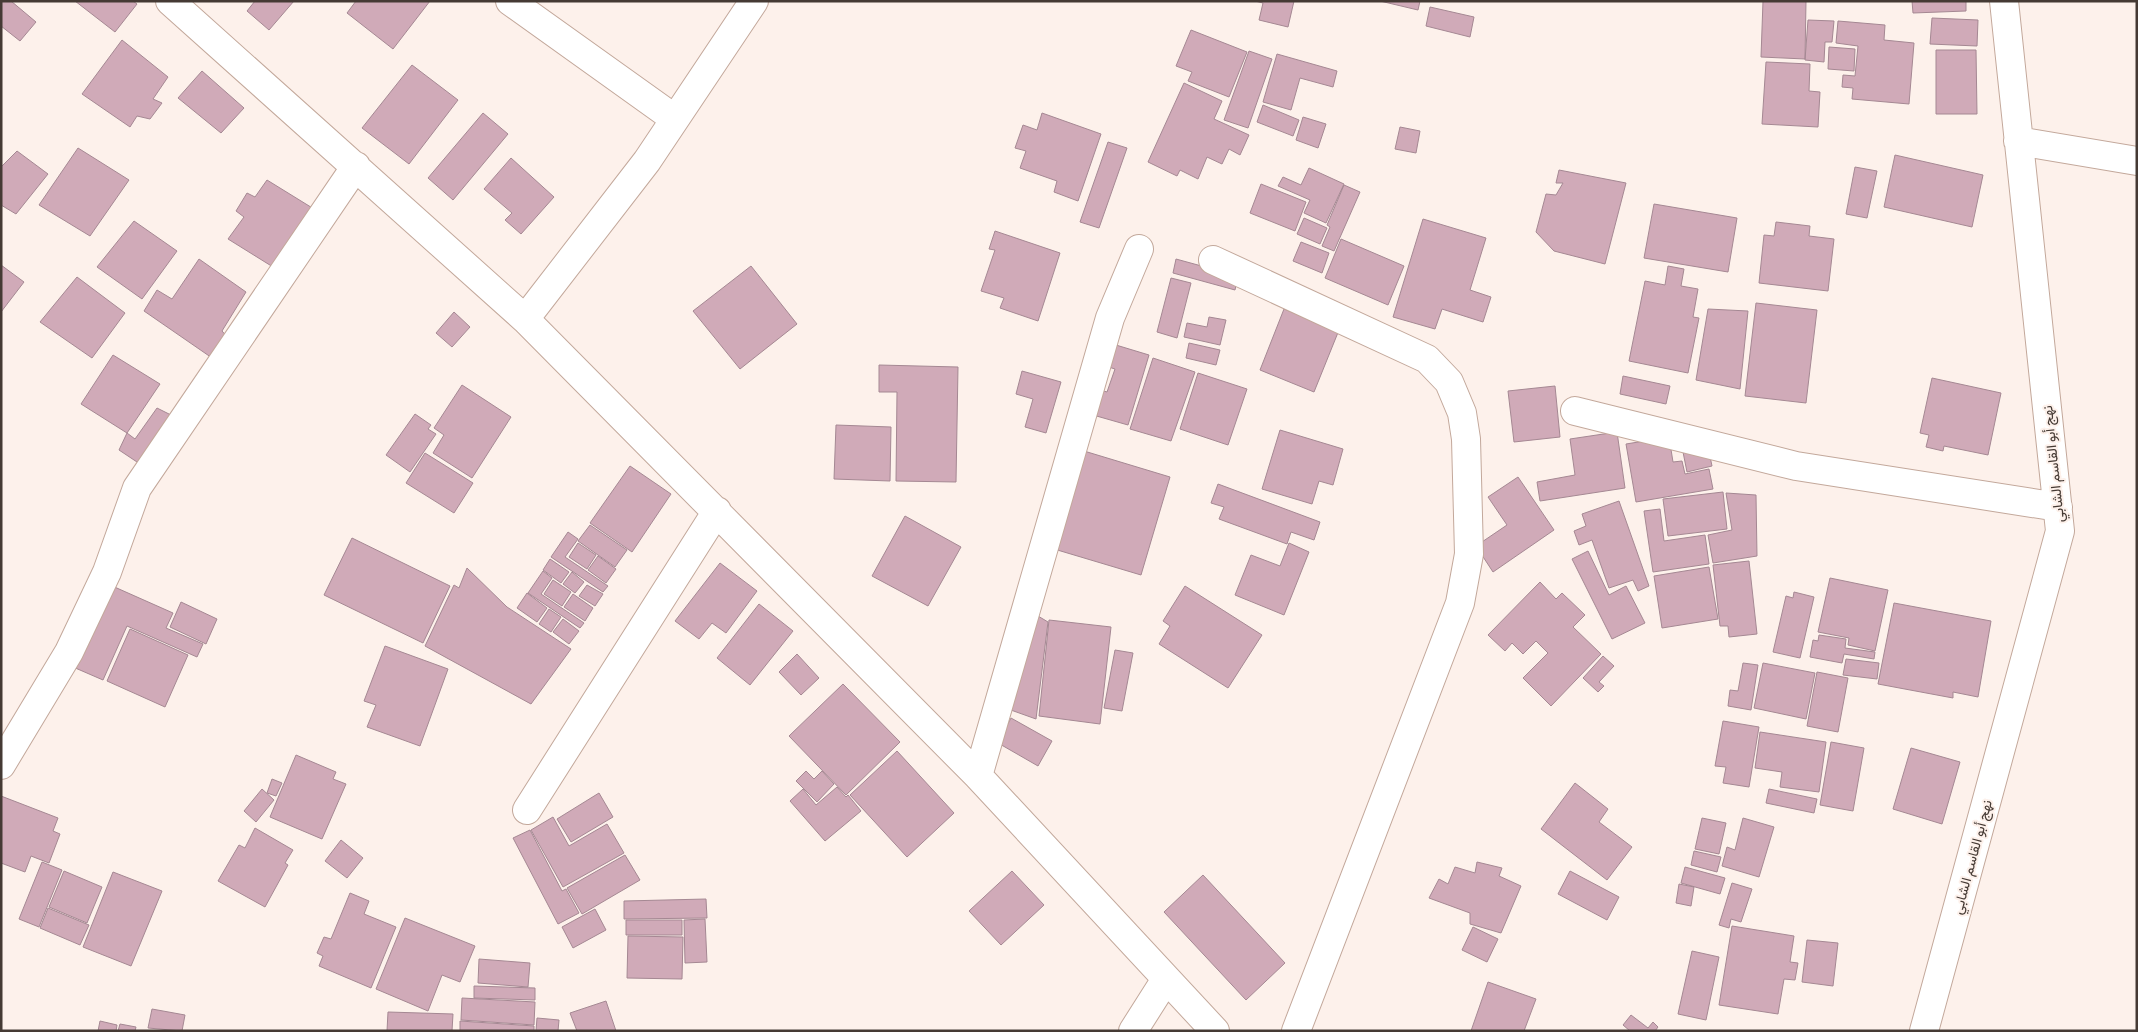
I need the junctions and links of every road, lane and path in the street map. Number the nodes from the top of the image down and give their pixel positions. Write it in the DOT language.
graph roads {
  1 [pos="170,1"];
  2 [pos="510,1"];
  3 [pos="754,1"];
  4 [pos="2004,1"];
  5 [pos="675,119"];
  6 [pos="2018,141"];
  7 [pos="2137,161"];
  8 [pos="356,166"];
  9 [pos="1139,249"];
  10 [pos="1213,260"];
  11 [pos="525,319"];
  12 [pos="1574,411"];
  13 [pos="2058,507"];
  14 [pos="717,511"];
  15 [pos="1,765"];
  16 [pos="978,776"];
  17 [pos="527,810"];
  18 [pos="1166,979"];
  19 [pos="1930,1029"];
  20 [pos="1133,1031"];
  21 [pos="1215,1031"];
  22 [pos="1296,1031"];
  1 -- 8 [label="street"];
  2 -- 5 [label="street"];
  3 -- 5 [label="street"];
  4 -- 6 [label="street, نهج أبو القاسم الشابي"];
  5 -- 11 [label="street"];
  6 -- 7 [label="street"];
  6 -- 13 [label="street, نهج أبو القاسم الشابي"];
  8 -- 11 [label="street"];
  8 -- 15 [label="street"];
  9 -- 16 [label="street"];
  10 -- 22 [label="street"];
  11 -- 14 [label="street"];
  12 -- 13 [label="street"];
  13 -- 19 [label="street, نهج أبو القاسم الشابي"];
  14 -- 16 [label="street"];
  14 -- 17 [label="street"];
  16 -- 18 [label="street"];
  18 -- 20 [label="street"];
  18 -- 21 [label="street"];
}
